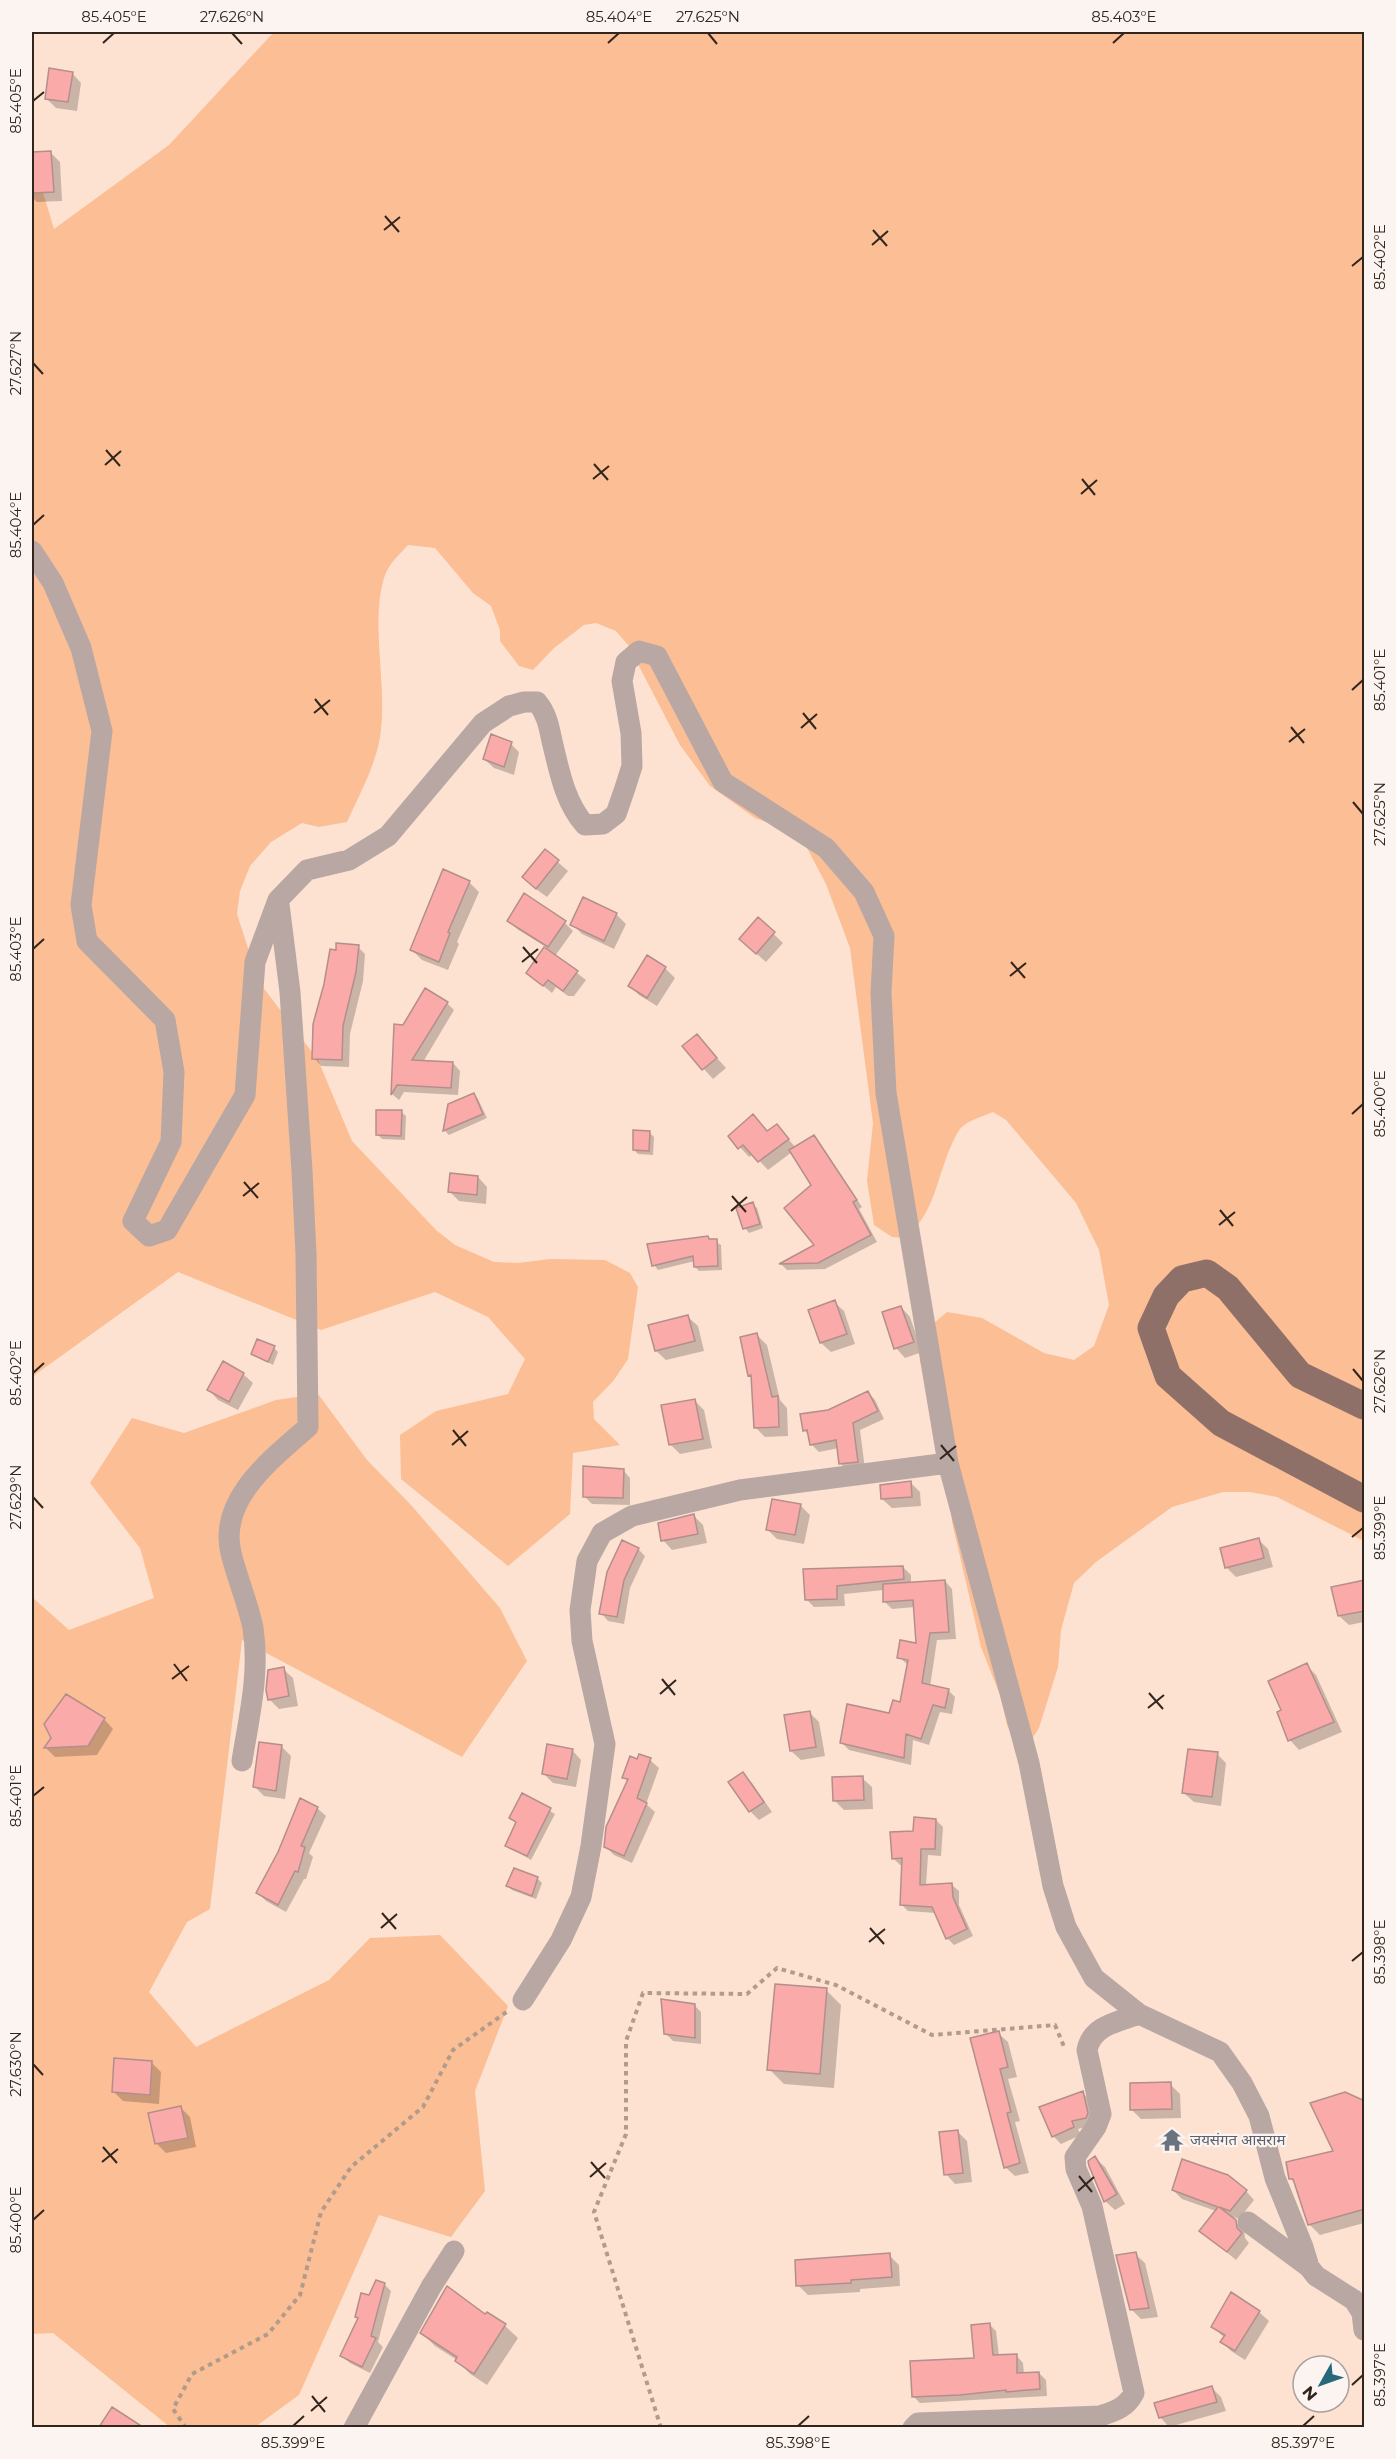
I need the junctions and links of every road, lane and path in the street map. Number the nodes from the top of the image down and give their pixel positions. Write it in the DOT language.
graph roads {
  1 [pos="32,551"];
  2 [pos="278,900"];
  3 [pos="1365,1406"];
  4 [pos="948,1463"];
  5 [pos="1365,1499"];
  6 [pos="242,1761"];
  7 [pos="523,2000"];
  8 [pos="1139,2014"];
  9 [pos="1068,2056"];
  10 [pos="1248,2222"];
  11 [pos="454,2252"];
  12 [pos="1309,2267"];
  13 [pos="1365,2330"];
  14 [pos="186,2427"];
  15 [pos="354,2427"];
  16 [pos="661,2427"];
  17 [pos="914,2427"];
  1 -- 2 [label="street"];
  2 -- 4 [label="street"];
  2 -- 6 [label="street"];
  3 -- 5 [label="main road"];
  4 -- 7 [label="street"];
  4 -- 8 [label="street"];
  7 -- 14 [label="path"];
  8 -- 12 [label="street"];
  8 -- 17 [label="street"];
  9 -- 16 [label="path"];
  10 -- 12 [label="street"];
  11 -- 15 [label="street"];
  12 -- 13 [label="street"];
}
